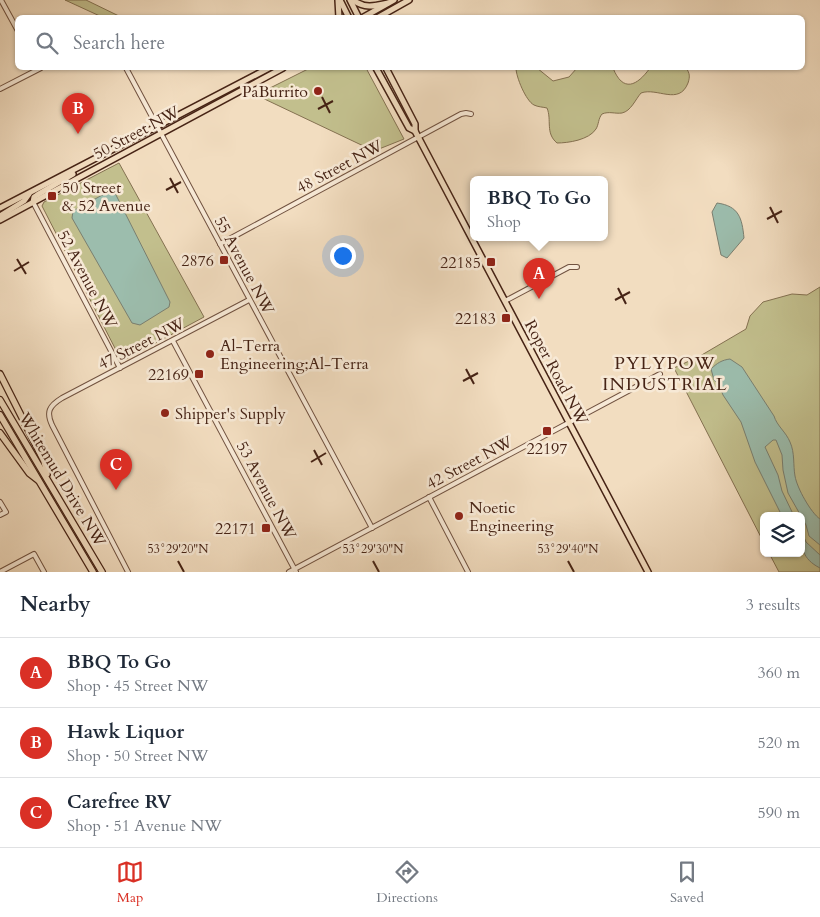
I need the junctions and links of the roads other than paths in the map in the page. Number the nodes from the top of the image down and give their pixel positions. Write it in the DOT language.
graph roads {
  1 [pos="1,0"];
  2 [pos="339,0"];
  3 [pos="352,0"];
  4 [pos="409,0"];
  5 [pos="391,2"];
  6 [pos="391,10"];
  7 [pos="339,15"];
  8 [pos="347,15"];
  9 [pos="360,15"];
  10 [pos="367,15"];
  11 [pos="382,15"];
  12 [pos="385,15"];
  13 [pos="15,26"];
  14 [pos="35,70"];
  15 [pos="127,70"];
  16 [pos="265,70"];
  17 [pos="279,70"];
  18 [pos="377,70"];
  19 [pos="387,70"];
  20 [pos="0,89"];
  21 [pos="471,114"];
  22 [pos="158,127"];
  23 [pos="415,131"];
  24 [pos="161,133"];
  25 [pos="418,137"];
  26 [pos="88,163"];
  27 [pos="28,194"];
  28 [pos="33,202"];
  29 [pos="0,208"];
  30 [pos="0,216"];
  31 [pos="0,220"];
  32 [pos="470,235"];
  33 [pos="473,241"];
  34 [pos="220,244"];
  35 [pos="577,267"];
  36 [pos="249,300"];
  37 [pos="505,301"];
  38 [pos="173,341"];
  39 [pos="120,368"];
  40 [pos="0,374"];
  41 [pos="660,374"];
  42 [pos="0,400"];
  43 [pos="0,415"];
  44 [pos="570,422"];
  45 [pos="0,433"];
  46 [pos="48,478"];
  47 [pos="42,483"];
  48 [pos="429,497"];
  49 [pos="0,502"];
  50 [pos="0,515"];
  51 [pos="372,528"];
  52 [pos="295,571"];
  53 [pos="0,572"];
  54 [pos="44,572"];
  55 [pos="93,572"];
  56 [pos="102,572"];
  57 [pos="128,572"];
  58 [pos="289,572"];
  59 [pos="468,572"];
  60 [pos="648,572"];
  1 -- 13 [label="street"];
  2 -- 7 [label="main road"];
  2 -- 8 [label="main road"];
  3 -- 5 [label="main road"];
  3 -- 9 [label="main road"];
  4 -- 6 [label="main road"];
  5 -- 10 [label="main road"];
  6 -- 11 [label="main road"];
  6 -- 12 [label="main road"];
  14 -- 20 [label="street"];
  15 -- 22 [label="street, 55 Avenue NW"];
  16 -- 22 [label="main road, 50 Street NW"];
  17 -- 24 [label="main road, 50 Street NW"];
  18 -- 23 [label="main road, Roper Road NW"];
  19 -- 23 [label="main road, Roper Road NW"];
  21 -- 25 [label="street, 48 Street NW"];
  22 -- 24 [label="street, 55 Avenue NW"];
  22 -- 26 [label="main road, 50 Street NW"];
  23 -- 25 [label="main road, Roper Road NW"];
  24 -- 28 [label="main road, 50 Street NW"];
  24 -- 34 [label="street, 55 Avenue NW"];
  25 -- 32 [label="main road, Roper Road NW"];
  25 -- 34 [label="street, 48 Street NW"];
  26 -- 27 [label="main road, 50 Street NW"];
  26 -- 28 [label="main road"];
  27 -- 29 [label="main road, 50 Street NW"];
  27 -- 30 [label="main road"];
  28 -- 31 [label="main road, 50 Street NW"];
  28 -- 39 [label="street, 52 Avenue NW"];
  33 -- 37 [label="main road, Roper Road NW"];
  34 -- 36 [label="street, 55 Avenue NW"];
  35 -- 37 [label="street"];
  36 -- 38 [label="street, 47 Street NW"];
  36 -- 51 [label="street, 55 Avenue NW"];
  37 -- 44 [label="main road, Roper Road NW"];
  38 -- 39 [label="street, 47 Street NW"];
  38 -- 52 [label="street, 53 Avenue NW"];
  39 -- 57 [label="street, 47 Street NW"];
  40 -- 46 [label="highway"];
  41 -- 44 [label="street, 42 Street NW"];
  42 -- 46 [label="highway, Whitemud Drive NW"];
  43 -- 47 [label="highway, Whitemud Drive NW"];
  44 -- 48 [label="street, 42 Street NW"];
  44 -- 60 [label="main road, Roper Road NW"];
  45 -- 47 [label="highway"];
  46 -- 56 [label="highway, Whitemud Drive NW"];
  47 -- 55 [label="highway, Whitemud Drive NW"];
  48 -- 51 [label="street, 42 Street NW"];
  48 -- 59 [label="street"];
  49 -- 50 [label="street"];
  51 -- 52 [label="street, 42 Street NW"];
  52 -- 58 [label="street, 42 Street NW"];
  53 -- 54 [label="street"];
}
